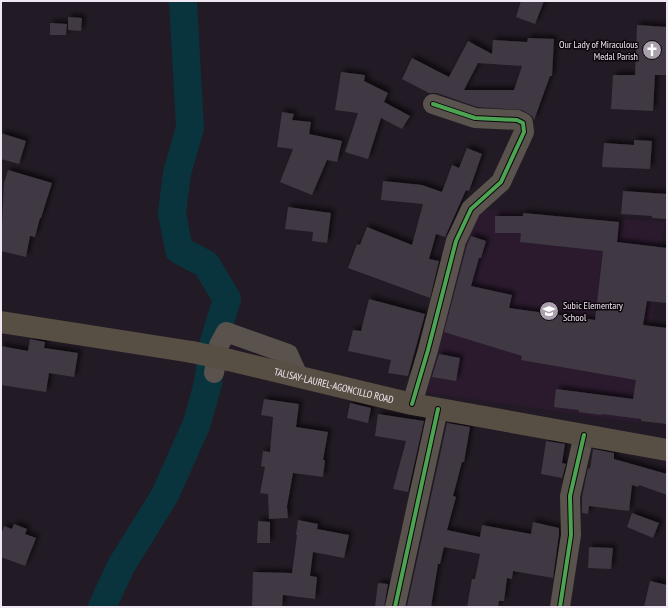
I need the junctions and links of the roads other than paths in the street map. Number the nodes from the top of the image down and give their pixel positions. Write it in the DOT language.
graph roads {
  1 [pos="433,104"];
  2 [pos="1,322"];
  3 [pos="412,404"];
  4 [pos="438,409"];
  5 [pos="584,435"];
  6 [pos="667,450"];
  7 [pos="395,607"];
  8 [pos="560,607"];
  1 -- 3 [label="street"];
  2 -- 3 [label="main road, TALISAY-LAUREL-AGONCILLO ROAD, bridge"];
  3 -- 4 [label="main road, TALISAY-LAUREL-AGONCILLO ROAD"];
  4 -- 5 [label="main road, TALISAY-LAUREL-AGONCILLO ROAD"];
  4 -- 7 [label="street"];
  5 -- 6 [label="main road, TALISAY-LAUREL-AGONCILLO ROAD"];
  5 -- 8 [label="street"];
}
